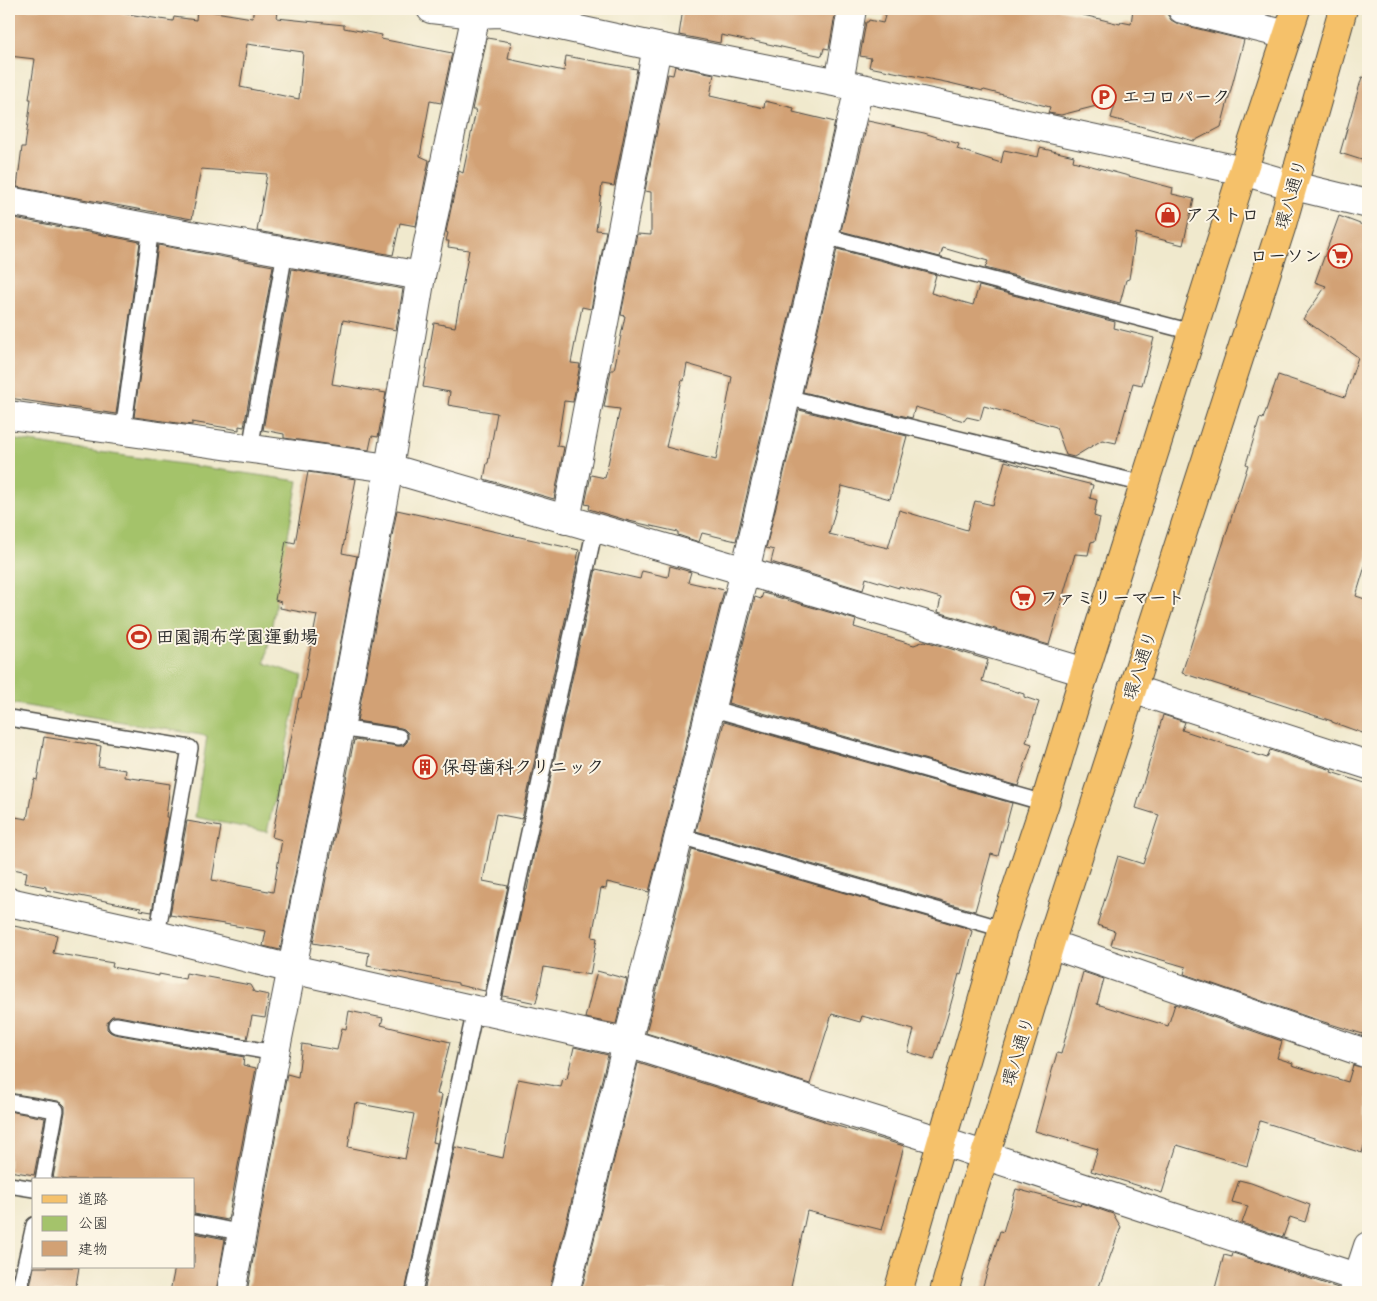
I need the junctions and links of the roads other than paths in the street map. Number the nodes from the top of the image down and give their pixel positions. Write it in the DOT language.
graph roads {
  1 [pos="431,9"];
  2 [pos="852,9"];
  3 [pos="1182,9"];
  4 [pos="1296,9"];
  5 [pos="1343,9"];
  6 [pos="476,11"];
  7 [pos="1288,35"];
  8 [pos="657,47"];
  9 [pos="849,86"];
  10 [pos="1243,171"];
  11 [pos="1294,186"];
  12 [pos="9,201"];
  13 [pos="1368,204"];
  14 [pos="152,228"];
  15 [pos="824,236"];
  16 [pos="285,252"];
  17 [pos="421,276"];
  18 [pos="1192,332"];
  19 [pos="786,397"];
  20 [pos="9,415"];
  21 [pos="123,431"];
  22 [pos="250,449"];
  23 [pos="389,468"];
  24 [pos="1144,484"];
  25 [pos="566,520"];
  26 [pos="595,528"];
  27 [pos="745,571"];
  28 [pos="1085,672"];
  29 [pos="1132,689"];
  30 [pos="710,708"];
  31 [pos="9,718"];
  32 [pos="340,728"];
  33 [pos="399,737"];
  34 [pos="1368,765"];
  35 [pos="1045,804"];
  36 [pos="680,836"];
  37 [pos="9,902"];
  38 [pos="1003,929"];
  39 [pos="156,935"];
  40 [pos="1050,944"];
  41 [pos="292,969"];
  42 [pos="482,1011"];
  43 [pos="116,1025"];
  44 [pos="627,1043"];
  45 [pos="275,1052"];
  46 [pos="1368,1054"];
  47 [pos="9,1102"];
  48 [pos="941,1141"];
  49 [pos="986,1156"];
  50 [pos="43,1178"];
  51 [pos="9,1184"];
  52 [pos="32,1189"];
  53 [pos="195,1223"];
  54 [pos="243,1233"];
  55 [pos="32,1234"];
  56 [pos="1368,1246"];
  57 [pos="1360,1284"];
  58 [pos="19,1292"];
  59 [pos="231,1292"];
  60 [pos="414,1292"];
  61 [pos="565,1292"];
  62 [pos="898,1292"];
  63 [pos="944,1292"];
  1 -- 6 [label="street"];
  2 -- 9 [label="street"];
  3 -- 7 [label="street"];
  4 -- 7 [label="main road"];
  5 -- 11 [label="main road, 環八通り"];
  6 -- 8 [label="street"];
  6 -- 17 [label="street"];
  7 -- 10 [label="main road"];
  8 -- 9 [label="street"];
  8 -- 25 [label="street"];
  9 -- 10 [label="street"];
  9 -- 15 [label="street"];
  10 -- 11 [label="street"];
  10 -- 18 [label="main road"];
  11 -- 13 [label="street"];
  11 -- 29 [label="main road, 環八通り"];
  12 -- 14 [label="street"];
  14 -- 16 [label="street"];
  14 -- 21 [label="lane"];
  15 -- 18 [label="lane"];
  15 -- 19 [label="street"];
  16 -- 17 [label="street"];
  16 -- 22 [label="lane"];
  17 -- 23 [label="street"];
  18 -- 24 [label="main road"];
  19 -- 24 [label="lane"];
  19 -- 27 [label="street"];
  20 -- 21 [label="street"];
  21 -- 22 [label="street"];
  22 -- 23 [label="street"];
  23 -- 25 [label="street"];
  23 -- 32 [label="street"];
  24 -- 28 [label="main road"];
  25 -- 26 [label="street"];
  26 -- 27 [label="street"];
  26 -- 42 [label="lane"];
  27 -- 28 [label="street"];
  27 -- 30 [label="street"];
  28 -- 35 [label="main road"];
  29 -- 34 [label="street"];
  29 -- 40 [label="main road, 環八通り"];
  30 -- 35 [label="lane"];
  30 -- 36 [label="street"];
  31 -- 39 [label="lane"];
  32 -- 33 [label="lane"];
  32 -- 41 [label="street"];
  35 -- 38 [label="main road"];
  36 -- 38 [label="lane"];
  36 -- 44 [label="street"];
  37 -- 39 [label="street"];
  38 -- 48 [label="main road"];
  39 -- 41 [label="street"];
  40 -- 46 [label="street"];
  40 -- 49 [label="main road, 環八通り"];
  41 -- 42 [label="street"];
  41 -- 45 [label="street"];
  42 -- 44 [label="street"];
  42 -- 60 [label="lane"];
  43 -- 45 [label="lane"];
  44 -- 48 [label="street"];
  44 -- 61 [label="street"];
  45 -- 54 [label="street"];
  47 -- 50 [label="lane"];
  48 -- 49 [label="street"];
  48 -- 62 [label="main road"];
  49 -- 57 [label="street"];
  49 -- 63 [label="main road, 環八通り"];
  51 -- 52 [label="lane"];
  53 -- 54 [label="lane"];
  54 -- 59 [label="street"];
  55 -- 58 [label="lane"];
  56 -- 57 [label="street"];
}
